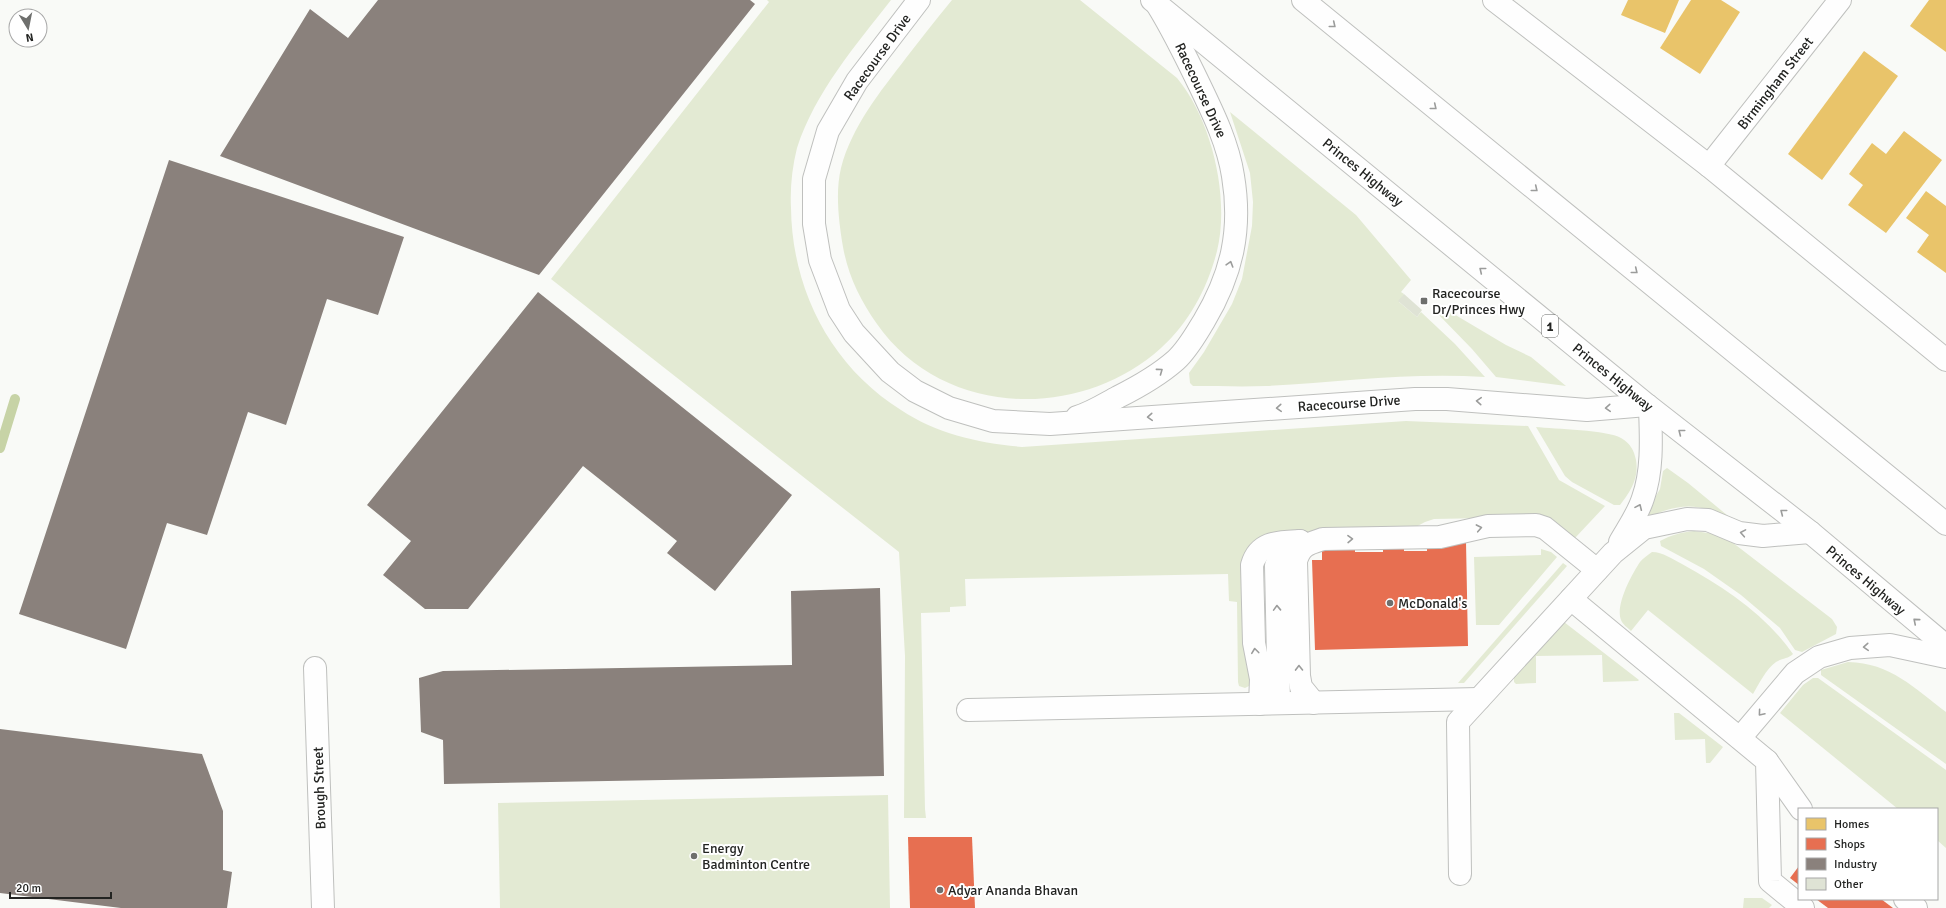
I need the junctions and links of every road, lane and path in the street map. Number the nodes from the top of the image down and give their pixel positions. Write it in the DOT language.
graph roads {
  1 [pos="919,0"];
  2 [pos="1303,0"];
  3 [pos="1494,0"];
  4 [pos="1840,0"];
  5 [pos="1154,2"];
  6 [pos="1709,166"];
  7 [pos="1946,360"];
  8 [pos="1649,407"];
  9 [pos="1050,424"];
  10 [pos="1946,524"];
  11 [pos="1810,532"];
  12 [pos="1323,539"];
  13 [pos="1613,553"];
  14 [pos="1597,570"];
  15 [pos="1571,599"];
  16 [pos="1946,646"];
  17 [pos="1946,657"];
  18 [pos="316,668"];
  19 [pos="1479,699"];
  20 [pos="1270,703"];
  21 [pos="1314,703"];
  22 [pos="968,710"];
  23 [pos="1740,738"];
  24 [pos="1767,761"];
  25 [pos="1801,808"];
  26 [pos="1460,874"];
  27 [pos="1906,900"];
  28 [pos="324,908"];
  29 [pos="1802,908"];
  30 [pos="1916,908"];
  1 -- 9 [label="main road, Racecourse Drive"];
  2 -- 10 [label="main road, one-way"];
  3 -- 6 [label="main road"];
  4 -- 6 [label="main road, Birmingham Street"];
  8 -- 5 [label="main road, Princes Highway / 1, one-way"];
  9 -- 5 [label="main road, Racecourse Drive, one-way"];
  6 -- 7 [label="main road"];
  8 -- 9 [label="main road, Racecourse Drive, one-way"];
  11 -- 8 [label="main road, Princes Highway / 1, one-way"];
  13 -- 8 [label="main road, one-way"];
  11 -- 13 [label="main road, one-way"];
  16 -- 11 [label="main road, Princes Highway / 1, one-way"];
  12 -- 14 [label="main road, one-way"];
  20 -- 12 [label="main road, one-way"];
  21 -- 12 [label="main road, one-way"];
  13 -- 14 [label="main road"];
  14 -- 15 [label="main road"];
  15 -- 19 [label="main road"];
  15 -- 23 [label="main road"];
  17 -- 23 [label="main road, one-way"];
  18 -- 28 [label="main road, Brough Street"];
  19 -- 21 [label="main road"];
  19 -- 26 [label="main road"];
  20 -- 21 [label="main road"];
  20 -- 22 [label="main road"];
  23 -- 24 [label="main road"];
  24 -- 25 [label="main road"];
  24 -- 29 [label="main road"];
  27 -- 30 [label="main road"];
}
